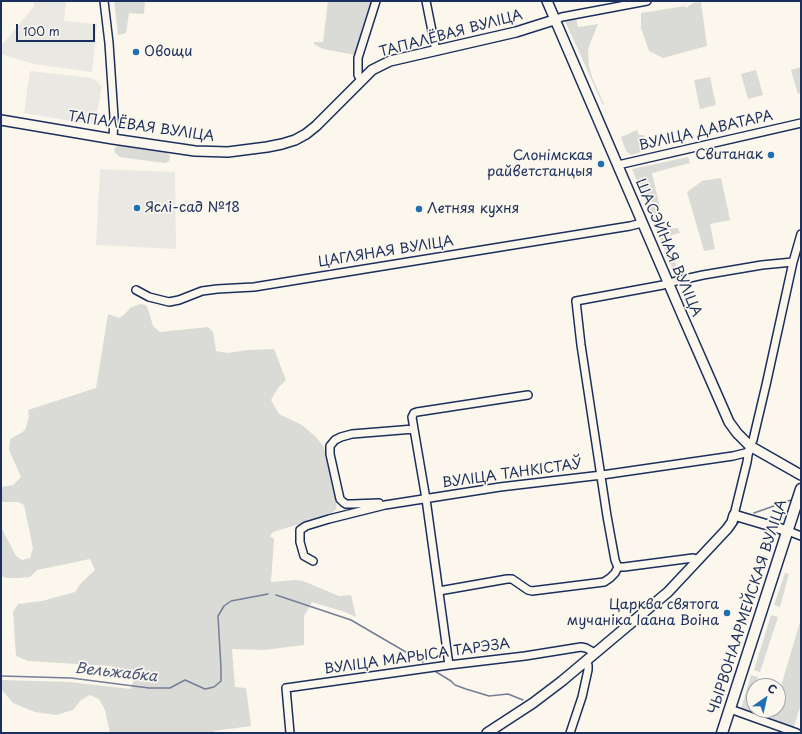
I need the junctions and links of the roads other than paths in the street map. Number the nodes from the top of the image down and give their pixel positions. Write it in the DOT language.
graph roads {
  1 [pos="104,1"];
  2 [pos="376,1"];
  3 [pos="426,1"];
  4 [pos="546,1"];
  5 [pos="647,1"];
  6 [pos="554,20"];
  7 [pos="436,51"];
  8 [pos="361,80"];
  9 [pos="1,120"];
  10 [pos="801,123"];
  11 [pos="114,139"];
  12 [pos="618,165"];
  13 [pos="642,223"];
  14 [pos="801,234"];
  15 [pos="793,262"];
  16 [pos="669,283"];
  17 [pos="136,290"];
  18 [pos="528,395"];
  19 [pos="414,429"];
  20 [pos="749,449"];
  21 [pos="602,474"];
  22 [pos="801,475"];
  23 [pos="801,489"];
  24 [pos="426,499"];
  25 [pos="385,505"];
  26 [pos="734,515"];
  27 [pos="788,531"];
  28 [pos="801,536"];
  29 [pos="313,560"];
  30 [pos="698,560"];
  31 [pos="618,567"];
  32 [pos="439,591"];
  33 [pos="595,653"];
  34 [pos="585,661"];
  35 [pos="449,665"];
  36 [pos="730,709"];
  37 [pos="290,733"];
  38 [pos="486,733"];
  39 [pos="570,733"];
  40 [pos="722,733"];
  41 [pos="797,733"];
  1 -- 11 [label="street"];
  2 -- 8 [label="street"];
  3 -- 7 [label="street"];
  4 -- 6 [label="main road, ШАСЭЙНАЯ ВУЛІЦА"];
  5 -- 6 [label="street"];
  6 -- 7 [label="main road, ТАПАЛЁВАЯ ВУЛІЦА"];
  6 -- 12 [label="main road, ШАСЭЙНАЯ ВУЛІЦА"];
  7 -- 8 [label="main road, ТАПАЛЁВАЯ ВУЛІЦА"];
  8 -- 11 [label="main road, ТАПАЛЁВАЯ ВУЛІЦА"];
  9 -- 11 [label="main road, ТАПАЛЁВАЯ ВУЛІЦА"];
  10 -- 12 [label="street, ВУЛІЦА ДАВАТАРА"];
  12 -- 13 [label="main road, ШАСЭЙНАЯ ВУЛІЦА"];
  13 -- 16 [label="main road, ШАСЭЙНАЯ ВУЛІЦА"];
  13 -- 17 [label="street, ЦАГЛЯНАЯ ВУЛІЦА"];
  14 -- 15 [label="street"];
  15 -- 16 [label="street"];
  15 -- 20 [label="street"];
  16 -- 20 [label="main road, ШАСЭЙНАЯ ВУЛІЦА"];
  16 -- 21 [label="street, ВУЛІЦА ТАНКІСТАЎ"];
  18 -- 19 [label="street, ВУЛІЦА ТАНКІСТАЎ"];
  19 -- 24 [label="street, ВУЛІЦА ТАНКІСТАЎ"];
  19 -- 25 [label="street, ВУЛІЦА ТАНКІСТАЎ"];
  20 -- 21 [label="street, ВУЛІЦА ТАНКІСТАЎ"];
  20 -- 22 [label="main road, ШАСЭЙНАЯ ВУЛІЦА"];
  20 -- 26 [label="street"];
  21 -- 24 [label="street, ВУЛІЦА ТАНКІСТАЎ"];
  21 -- 31 [label="street, ВУЛІЦА ТАНКІСТАЎ"];
  23 -- 27 [label="highway, ЧЫРВОНААРМЕЙСКАЯ ВУЛІЦА"];
  24 -- 25 [label="street, ВУЛІЦА ТАНКІСТАЎ"];
  24 -- 32 [label="street"];
  25 -- 29 [label="street, ВУЛІЦА ТАНКІСТАЎ"];
  26 -- 27 [label="main road"];
  26 -- 30 [label="main road"];
  27 -- 28 [label="street"];
  27 -- 36 [label="highway, ЧЫРВОНААРМЕЙСКАЯ ВУЛІЦА"];
  30 -- 31 [label="street"];
  30 -- 33 [label="main road"];
  31 -- 32 [label="street"];
  32 -- 35 [label="street"];
  33 -- 34 [label="main road"];
  33 -- 35 [label="street, ВУЛІЦА МАРЫСА ТАРЭЗА"];
  34 -- 38 [label="main road"];
  34 -- 39 [label="street"];
  35 -- 37 [label="street, ВУЛІЦА МАРЫСА ТАРЭЗА"];
  36 -- 40 [label="highway, ЧЫРВОНААРМЕЙСКАЯ ВУЛІЦА"];
  36 -- 41 [label="street"];
}
